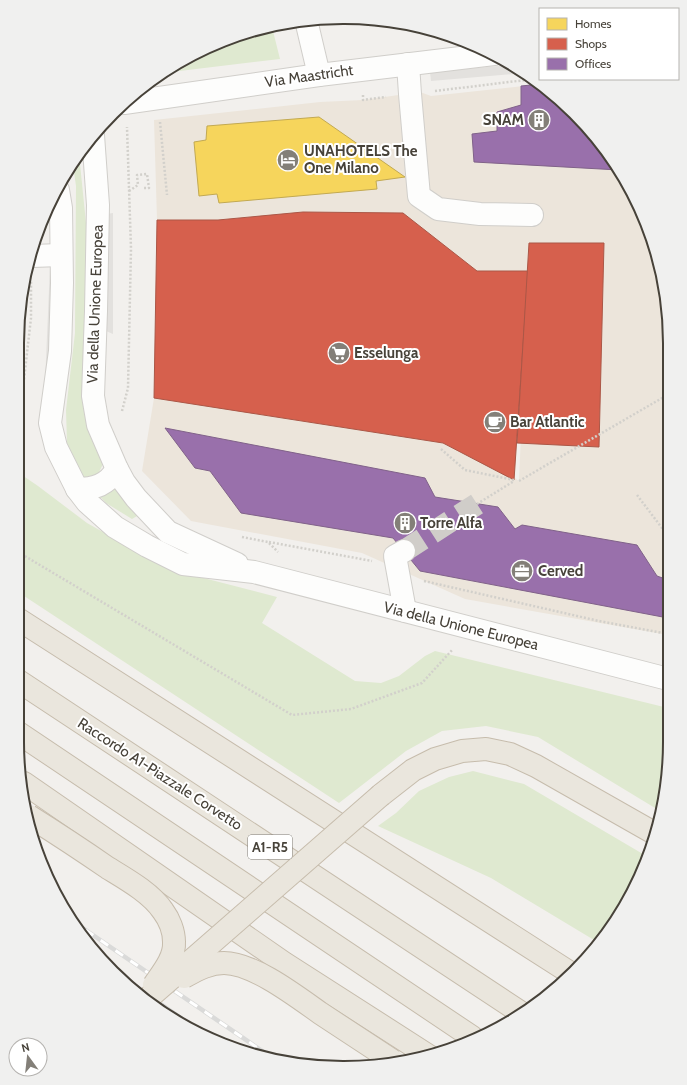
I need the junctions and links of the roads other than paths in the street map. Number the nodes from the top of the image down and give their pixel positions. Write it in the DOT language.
graph roads {
  1 [pos="308,26"];
  2 [pos="482,55"];
  3 [pos="408,64"];
  4 [pos="319,75"];
  5 [pos="135,101"];
  6 [pos="94,143"];
  7 [pos="59,198"];
  8 [pos="532,215"];
  9 [pos="61,255"];
  10 [pos="37,256"];
  11 [pos="117,469"];
  12 [pos="77,489"];
  13 [pos="400,554"];
  14 [pos="254,572"];
  15 [pos="405,611"];
  16 [pos="24,623"];
  17 [pos="663,678"];
  18 [pos="24,685"];
  19 [pos="24,737"];
  20 [pos="27,785"];
  21 [pos="34,819"];
  22 [pos="650,831"];
  23 [pos="566,970"];
  24 [pos="149,995"];
  25 [pos="151,996"];
  26 [pos="152,997"];
  27 [pos="517,1010"];
  28 [pos="470,1035"];
  29 [pos="421,1051"];
  30 [pos="388,1058"];
  1 -- 4 [label="street"];
  2 -- 3 [label="street, Via Maastricht"];
  3 -- 4 [label="street, Via Maastricht"];
  3 -- 8 [label="street"];
  4 -- 5 [label="street, Via Maastricht"];
  6 -- 11 [label="street, Via della Unione Europea"];
  7 -- 9 [label="street, Via della Unione Europea"];
  9 -- 10 [label="street"];
  9 -- 12 [label="street, Via della Unione Europea"];
  11 -- 12 [label="street"];
  11 -- 14 [label="street, Via della Unione Europea"];
  12 -- 14 [label="street, Via della Unione Europea"];
  13 -- 15 [label="street"];
  14 -- 15 [label="street, Via della Unione Europea"];
  15 -- 17 [label="street, Via della Unione Europea"];
  16 -- 23 [label="highway"];
  18 -- 27 [label="highway, Raccordo A1-Piazzale Corvetto / A1-R5"];
  19 -- 28 [label="highway"];
  20 -- 29 [label="highway"];
  21 -- 24 [label="highway, bridge"];
  22 -- 25 [label="highway, bridge"];
  26 -- 30 [label="highway, bridge"];
}
